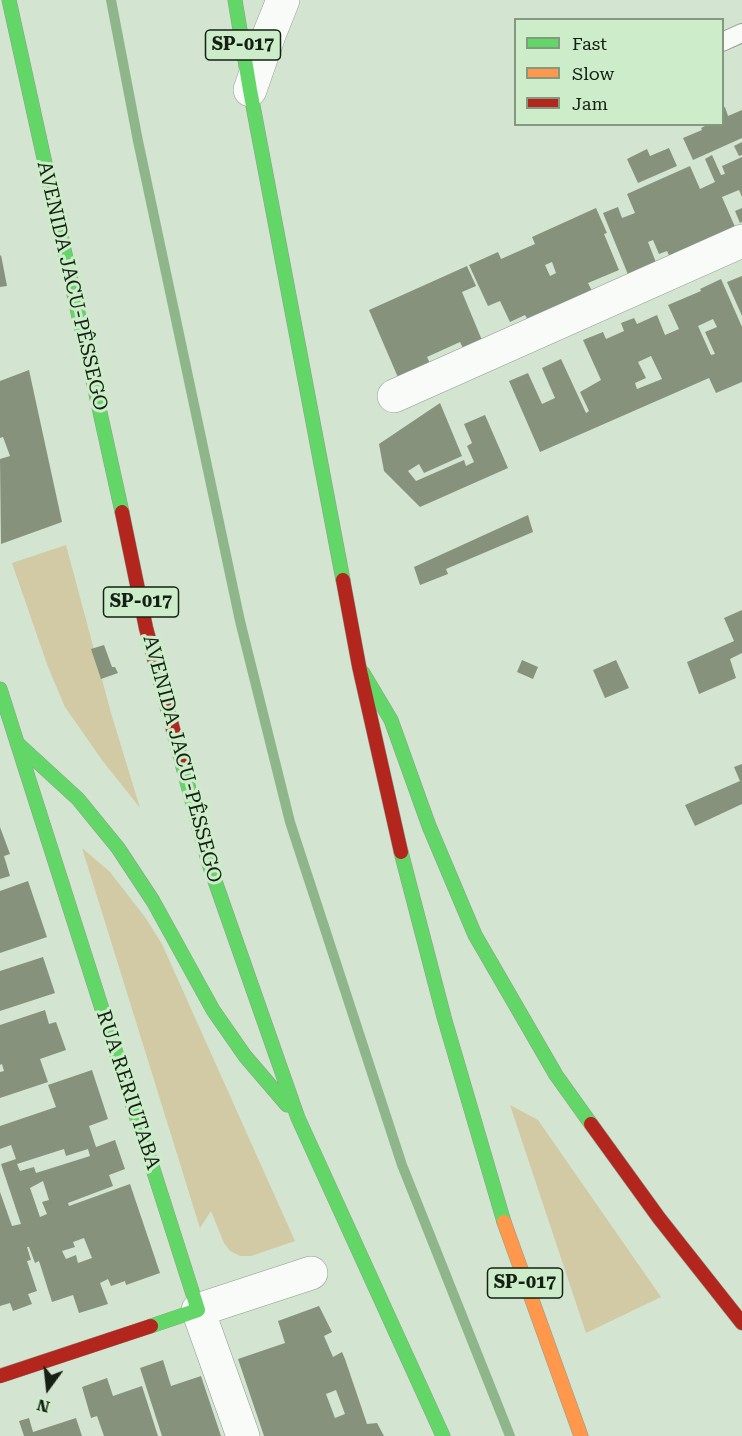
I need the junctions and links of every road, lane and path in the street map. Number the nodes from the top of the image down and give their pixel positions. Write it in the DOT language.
graph roads {
  1 [pos="9,0"];
  2 [pos="235,0"];
  3 [pos="283,0"];
  4 [pos="742,33"];
  5 [pos="724,42"];
  6 [pos="250,90"];
  7 [pos="742,242"];
  8 [pos="394,396"];
  9 [pos="359,666"];
  10 [pos="0,689"];
  11 [pos="8,746"];
  12 [pos="298,1118"];
  13 [pos="311,1273"];
  14 [pos="198,1310"];
  15 [pos="742,1323"];
  16 [pos="0,1376"];
  17 [pos="243,1436"];
  18 [pos="443,1436"];
  19 [pos="581,1436"];
  1 -- 12 [label="main road, AVENIDA JACU-PÊSSEGO / SP-017"];
  2 -- 6 [label="main road, SP-017"];
  3 -- 6 [label="street"];
  4 -- 5 [label="lane"];
  6 -- 9 [label="main road, SP-017"];
  7 -- 8 [label="street"];
  9 -- 15 [label="main road"];
  9 -- 19 [label="main road, SP-017"];
  10 -- 11 [label="main road, RUA RERIUTABA"];
  11 -- 12 [label="main road"];
  11 -- 14 [label="main road, RUA RERIUTABA"];
  12 -- 18 [label="main road, AVENIDA JACU-PÊSSEGO / SP-017"];
  13 -- 14 [label="street"];
  14 -- 16 [label="main road"];
  14 -- 17 [label="street, RUA RERIUTABA"];
}
